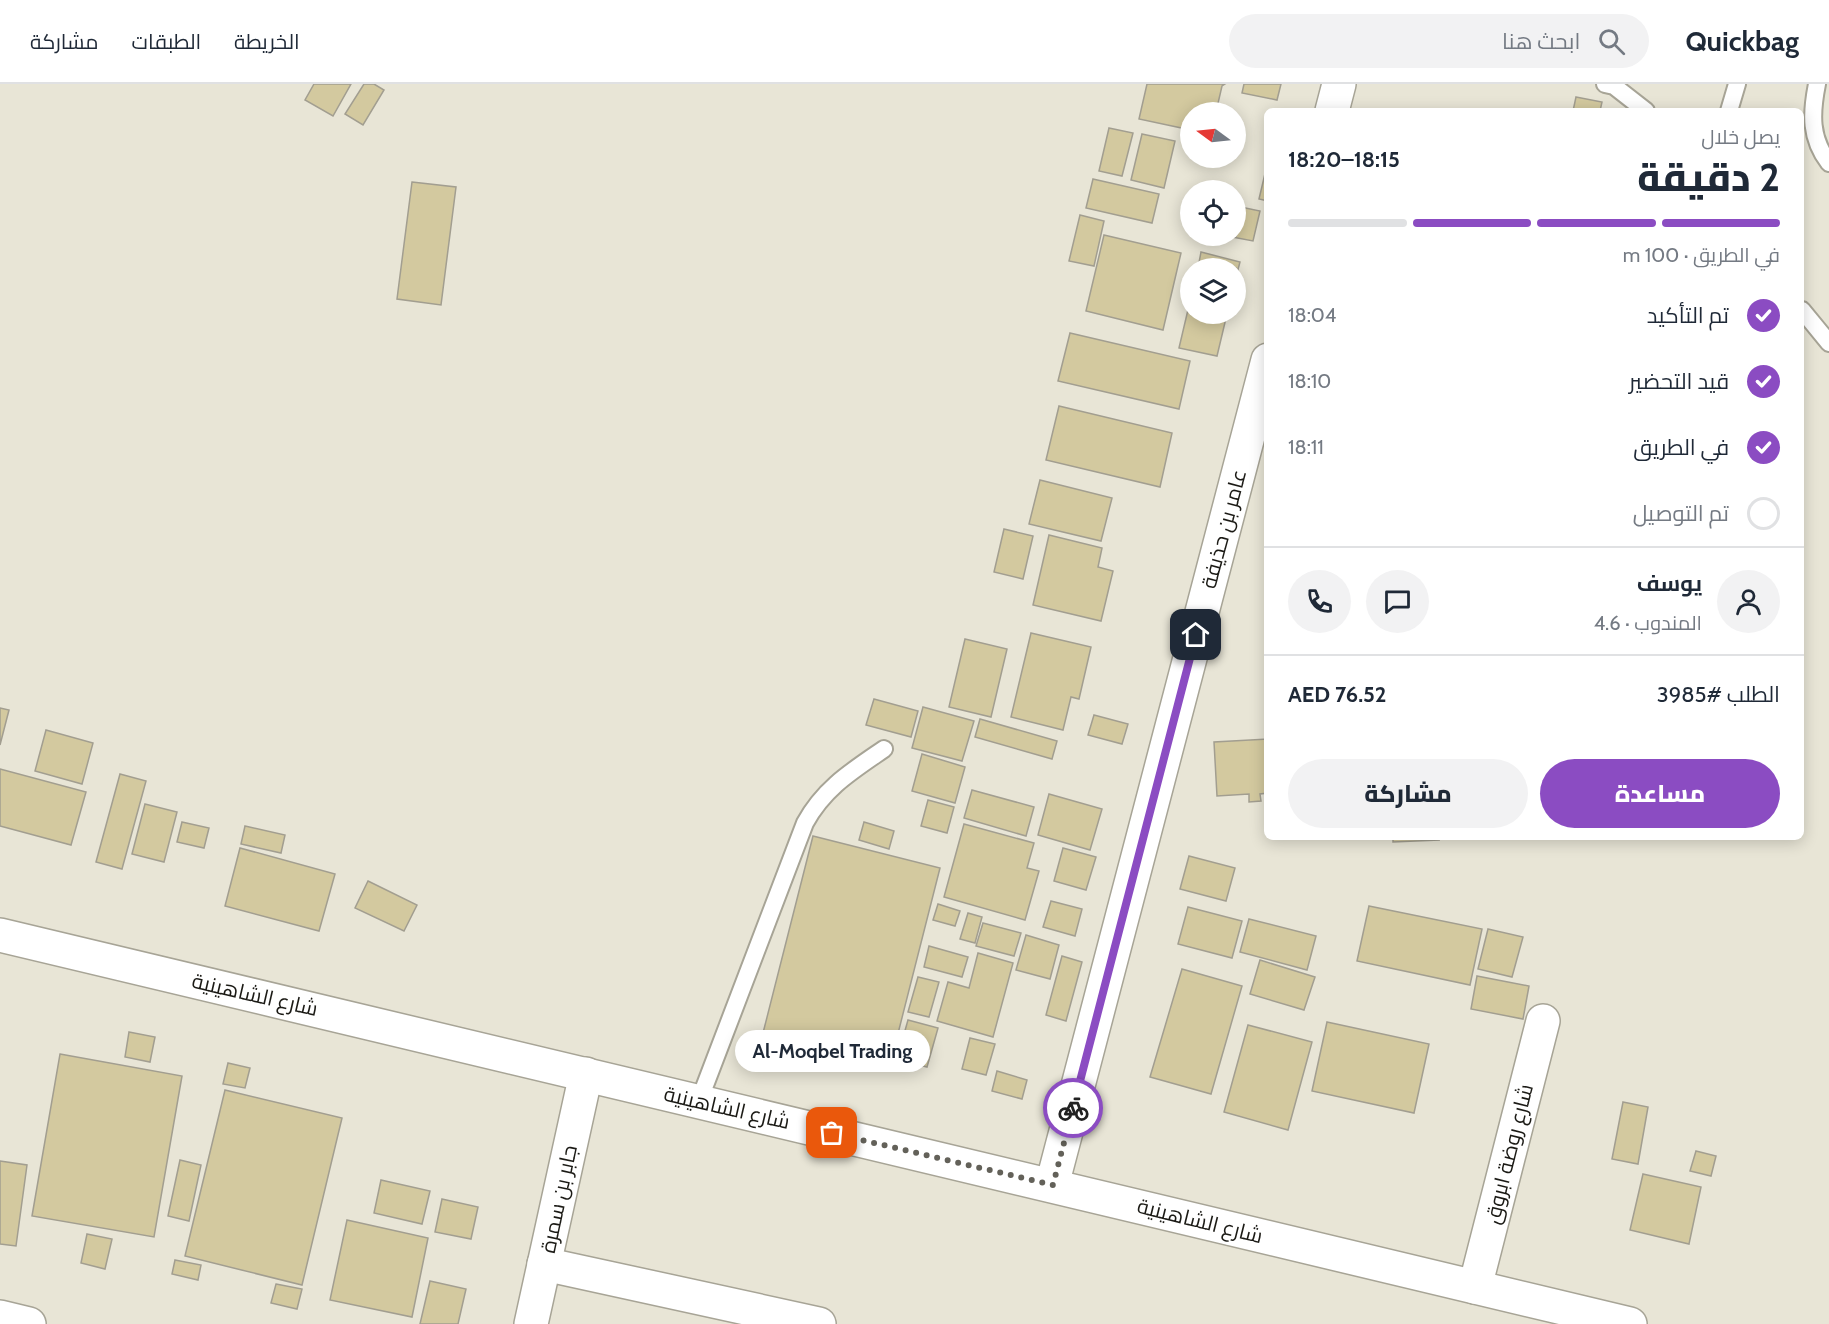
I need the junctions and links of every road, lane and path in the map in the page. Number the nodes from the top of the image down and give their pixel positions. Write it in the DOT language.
graph roads {
  1 [pos="1339,84"];
  2 [pos="1605,84"];
  3 [pos="1737,84"];
  4 [pos="1817,84"];
  5 [pos="1333,108"];
  6 [pos="1642,108"];
  7 [pos="1730,108"];
  8 [pos="1829,163"];
  9 [pos="1804,312"];
  10 [pos="1829,343"];
  11 [pos="1264,375"];
  12 [pos="884,749"];
  13 [pos="0,935"];
  14 [pos="1543,1021"];
  15 [pos="586,1074"];
  16 [pos="699,1101"];
  17 [pos="1053,1185"];
  18 [pos="544,1264"];
  19 [pos="1475,1287"];
  20 [pos="0,1317"];
  21 [pos="29,1324"];
  22 [pos="531,1324"];
  23 [pos="819,1324"];
  24 [pos="1630,1324"];
  1 -- 5 [label="street"];
  2 -- 6 [label="lane"];
  3 -- 7 [label="lane"];
  4 -- 8 [label="lane"];
  9 -- 10 [label="lane"];
  11 -- 17 [label="street, عامر بن حذيفة"];
  12 -- 16 [label="lane"];
  13 -- 15 [label="street, شارع الشاهينية"];
  14 -- 19 [label="street, شارع روضة ابروق"];
  15 -- 16 [label="street, شارع الشاهينية"];
  15 -- 18 [label="street, جابر بن سمرة"];
  16 -- 17 [label="street, شارع الشاهينية"];
  17 -- 19 [label="street, شارع الشاهينية"];
  18 -- 22 [label="street, جابر بن سمرة"];
  18 -- 23 [label="street"];
  19 -- 24 [label="street, شارع الشاهينية"];
  20 -- 21 [label="street"];
}
